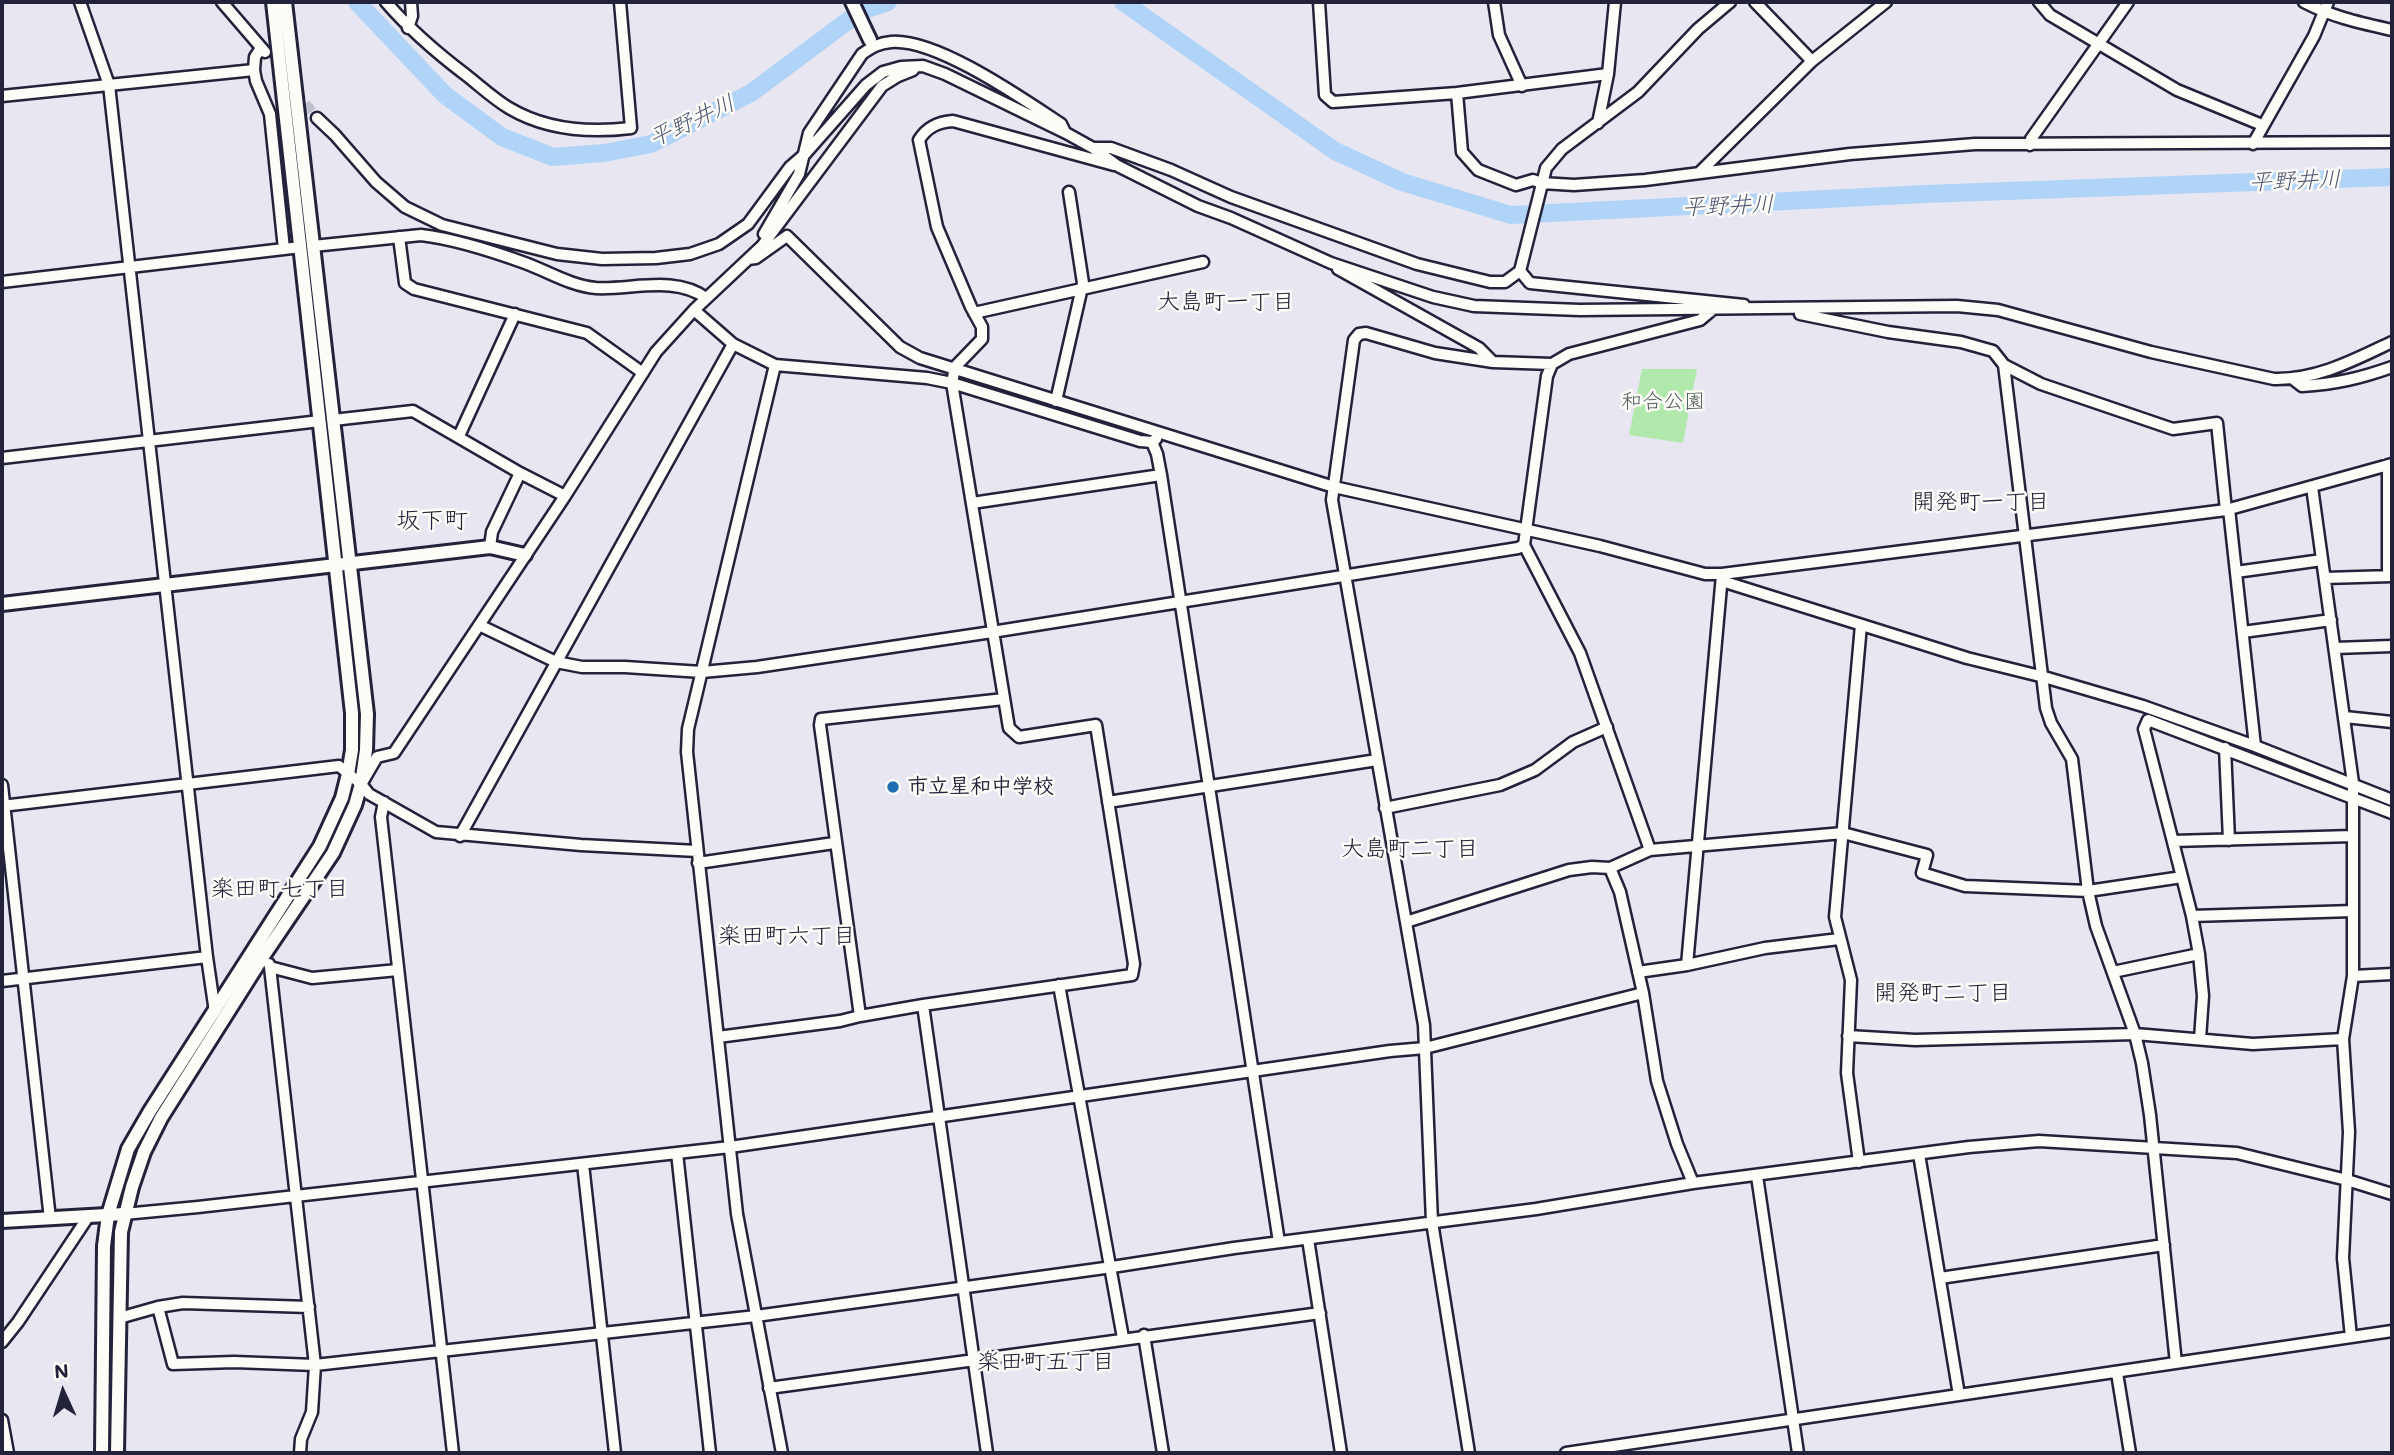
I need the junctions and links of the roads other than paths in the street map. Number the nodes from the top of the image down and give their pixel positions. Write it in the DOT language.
graph roads {
  1 [pos="80,2"];
  2 [pos="222,2"];
  3 [pos="386,2"];
  4 [pos="411,2"];
  5 [pos="620,2"];
  6 [pos="852,2"];
  7 [pos="1319,2"];
  8 [pos="1494,2"];
  9 [pos="1615,2"];
  10 [pos="1730,2"];
  11 [pos="1755,2"];
  12 [pos="1886,2"];
  13 [pos="2039,2"];
  14 [pos="2128,2"];
  15 [pos="2304,2"];
  16 [pos="2328,2"];
  17 [pos="280,6"];
  18 [pos="2324,12"];
  19 [pos="408,28"];
  20 [pos="2392,30"];
  21 [pos="872,43"];
  22 [pos="2099,43"];
  23 [pos="1812,61"];
  24 [pos="923,66"];
  25 [pos="254,70"];
  26 [pos="1608,74"];
  27 [pos="109,85"];
  28 [pos="1522,86"];
  29 [pos="1457,93"];
  30 [pos="2,96"];
  31 [pos="317,118"];
  32 [pos="1598,123"];
  33 [pos="2262,125"];
  34 [pos="1066,133"];
  35 [pos="2392,142"];
  36 [pos="2253,144"];
  37 [pos="2030,145"];
  38 [pos="1093,148"];
  39 [pos="805,154"];
  40 [pos="1118,166"];
  41 [pos="1699,173"];
  42 [pos="1541,187"];
  43 [pos="1069,192"];
  44 [pos="399,237"];
  45 [pos="307,247"];
  46 [pos="284,249"];
  47 [pos="748,259"];
  48 [pos="1203,262"];
  49 [pos="1331,263"];
  50 [pos="130,267"];
  51 [pos="1520,271"];
  52 [pos="2,282"];
  53 [pos="1082,289"];
  54 [pos="706,298"];
  55 [pos="694,310"];
  56 [pos="1713,310"];
  57 [pos="1768,310"];
  58 [pos="975,313"];
  59 [pos="516,314"];
  60 [pos="2392,342"];
  61 [pos="733,344"];
  62 [pos="1493,362"];
  63 [pos="1552,364"];
  64 [pos="775,365"];
  65 [pos="2004,365"];
  66 [pos="955,367"];
  67 [pos="2392,367"];
  68 [pos="643,373"];
  69 [pos="2293,379"];
  70 [pos="952,383"];
  71 [pos="1056,401"];
  72 [pos="326,420"];
  73 [pos="1162,434"];
  74 [pos="459,436"];
  75 [pos="149,442"];
  76 [pos="1152,442"];
  77 [pos="2,458"];
  78 [pos="2390,465"];
  79 [pos="520,473"];
  80 [pos="1161,475"];
  81 [pos="1334,487"];
  82 [pos="2312,487"];
  83 [pos="565,496"];
  84 [pos="971,503"];
  85 [pos="2227,510"];
  86 [pos="1524,531"];
  87 [pos="2026,534"];
  88 [pos="1524,545"];
  89 [pos="490,547"];
  90 [pos="526,555"];
  91 [pos="2322,560"];
  92 [pos="349,564"];
  93 [pos="334,566"];
  94 [pos="2236,572"];
  95 [pos="1346,576"];
  96 [pos="2390,576"];
  97 [pos="1722,578"];
  98 [pos="2325,578"];
  99 [pos="166,585"];
  100 [pos="1181,602"];
  101 [pos="2,604"];
  102 [pos="2331,620"];
  103 [pos="480,625"];
  104 [pos="1861,625"];
  105 [pos="992,632"];
  106 [pos="2242,632"];
  107 [pos="2392,646"];
  108 [pos="2335,648"];
  109 [pos="556,662"];
  110 [pos="702,673"];
  111 [pos="2044,677"];
  112 [pos="1004,699"];
  113 [pos="2345,718"];
  114 [pos="2392,722"];
  115 [pos="1607,727"];
  116 [pos="2255,746"];
  117 [pos="2225,748"];
  118 [pos="1377,760"];
  119 [pos="348,774"];
  120 [pos="2354,783"];
  121 [pos="2,785"];
  122 [pos="188,785"];
  123 [pos="361,785"];
  124 [pos="1210,787"];
  125 [pos="2354,797"];
  126 [pos="2392,800"];
  127 [pos="1108,802"];
  128 [pos="384,803"];
  129 [pos="3,806"];
  130 [pos="1385,808"];
  131 [pos="2392,813"];
  132 [pos="1843,833"];
  133 [pos="460,835"];
  134 [pos="2353,836"];
  135 [pos="2229,840"];
  136 [pos="2173,841"];
  137 [pos="834,843"];
  138 [pos="1699,845"];
  139 [pos="1650,850"];
  140 [pos="697,851"];
  141 [pos="698,863"];
  142 [pos="1610,869"];
  143 [pos="2182,877"];
  144 [pos="2088,891"];
  145 [pos="2354,911"];
  146 [pos="2192,916"];
  147 [pos="1406,922"];
  148 [pos="1839,939"];
  149 [pos="2199,954"];
  150 [pos="207,957"];
  151 [pos="267,961"];
  152 [pos="1687,965"];
  153 [pos="398,971"];
  154 [pos="1638,972"];
  155 [pos="2113,972"];
  156 [pos="2392,974"];
  157 [pos="2353,976"];
  158 [pos="23,978"];
  159 [pos="2,981"];
  160 [pos="1059,985"];
  161 [pos="1643,993"];
  162 [pos="923,1004"];
  163 [pos="215,1012"];
  164 [pos="860,1016"];
  165 [pos="2135,1034"];
  166 [pos="1848,1036"];
  167 [pos="718,1037"];
  168 [pos="2200,1039"];
  169 [pos="2343,1039"];
  170 [pos="1425,1048"];
  171 [pos="1255,1072"];
  172 [pos="1080,1097"];
  173 [pos="938,1117"];
  174 [pos="730,1147"];
  175 [pos="2154,1147"];
  176 [pos="677,1153"];
  177 [pos="1919,1154"];
  178 [pos="1858,1162"];
  179 [pos="583,1164"];
  180 [pos="1757,1176"];
  181 [pos="2347,1180"];
  182 [pos="421,1182"];
  183 [pos="1693,1183"];
  184 [pos="2392,1194"];
  185 [pos="295,1196"];
  186 [pos="124,1214"];
  187 [pos="108,1215"];
  188 [pos="88,1217"];
  189 [pos="50,1219"];
  190 [pos="2,1221"];
  191 [pos="1432,1222"];
  192 [pos="1308,1239"];
  193 [pos="1279,1242"];
  194 [pos="2164,1245"];
  195 [pos="1112,1267"];
  196 [pos="1940,1278"];
  197 [pos="964,1287"];
  198 [pos="158,1307"];
  199 [pos="309,1307"];
  200 [pos="1320,1313"];
  201 [pos="756,1316"];
  202 [pos="119,1318"];
  203 [pos="695,1322"];
  204 [pos="2392,1331"];
  205 [pos="602,1333"];
  206 [pos="1144,1335"];
  207 [pos="2351,1337"];
  208 [pos="1123,1338"];
  209 [pos="2,1342"];
  210 [pos="440,1351"];
  211 [pos="974,1359"];
  212 [pos="2176,1363"];
  213 [pos="315,1365"];
  214 [pos="2117,1373"];
  215 [pos="769,1388"];
  216 [pos="1959,1395"];
  217 [pos="2,1420"];
  218 [pos="1793,1421"];
  219 [pos="8,1453"];
  220 [pos="102,1453"];
  221 [pos="117,1453"];
  222 [pos="300,1453"];
  223 [pos="453,1453"];
  224 [pos="615,1453"];
  225 [pos="710,1453"];
  226 [pos="782,1453"];
  227 [pos="987,1453"];
  228 [pos="1163,1453"];
  229 [pos="1341,1453"];
  230 [pos="1469,1453"];
  231 [pos="1566,1453"];
  232 [pos="1798,1453"];
  233 [pos="2130,1453"];
  1 -- 27 [label="street"];
  2 -- 25 [label="street"];
  3 -- 19 [label="street"];
  4 -- 19 [label="street"];
  5 -- 19 [label="street"];
  6 -- 21 [label="main road"];
  7 -- 29 [label="street"];
  8 -- 28 [label="street"];
  9 -- 26 [label="street"];
  10 -- 32 [label="street"];
  11 -- 23 [label="street"];
  12 -- 23 [label="street"];
  13 -- 22 [label="street"];
  14 -- 22 [label="street"];
  15 -- 18 [label="street"];
  16 -- 18 [label="street"];
  17 -- 45 [label="main road"];
  18 -- 20 [label="street"];
  18 -- 33 [label="street"];
  21 -- 34 [label="street"];
  21 -- 39 [label="street"];
  22 -- 33 [label="street"];
  22 -- 37 [label="street"];
  23 -- 41 [label="street"];
  24 -- 34 [label="street"];
  24 -- 39 [label="street"];
  24 -- 47 [label="street"];
  25 -- 27 [label="street"];
  25 -- 46 [label="street"];
  26 -- 28 [label="street"];
  26 -- 32 [label="street"];
  27 -- 30 [label="street"];
  27 -- 50 [label="street"];
  28 -- 29 [label="street"];
  29 -- 42 [label="street"];
  31 -- 39 [label="street"];
  32 -- 42 [label="street"];
  33 -- 36 [label="street"];
  34 -- 38 [label="street"];
  35 -- 36 [label="street"];
  36 -- 37 [label="street"];
  37 -- 41 [label="street"];
  38 -- 40 [label="street"];
  38 -- 51 [label="street"];
  39 -- 47 [label="street"];
  40 -- 49 [label="street"];
  40 -- 58 [label="street"];
  41 -- 42 [label="street"];
  42 -- 51 [label="street"];
  43 -- 53 [label="street"];
  44 -- 45 [label="street"];
  44 -- 54 [label="street"];
  44 -- 59 [label="street"];
  45 -- 46 [label="street"];
  45 -- 72 [label="main road"];
  46 -- 50 [label="street"];
  47 -- 54 [label="street"];
  47 -- 66 [label="street"];
  48 -- 53 [label="street"];
  49 -- 56 [label="street"];
  49 -- 62 [label="street"];
  50 -- 52 [label="street"];
  50 -- 75 [label="street"];
  51 -- 57 [label="street"];
  53 -- 58 [label="street"];
  53 -- 71 [label="street"];
  54 -- 55 [label="street"];
  55 -- 61 [label="street"];
  55 -- 68 [label="street"];
  56 -- 57 [label="street"];
  56 -- 63 [label="street"];
  57 -- 65 [label="street"];
  57 -- 69 [label="street"];
  58 -- 66 [label="street"];
  59 -- 68 [label="street"];
  59 -- 74 [label="street"];
  60 -- 69 [label="street"];
  61 -- 64 [label="street"];
  61 -- 109 [label="street"];
  62 -- 63 [label="street"];
  62 -- 81 [label="street"];
  63 -- 86 [label="street"];
  64 -- 70 [label="street"];
  64 -- 110 [label="street"];
  65 -- 85 [label="street"];
  65 -- 87 [label="street"];
  66 -- 70 [label="street"];
  66 -- 71 [label="street"];
  67 -- 69 [label="street"];
  68 -- 83 [label="street"];
  70 -- 76 [label="street"];
  70 -- 84 [label="street"];
  71 -- 73 [label="street"];
  72 -- 74 [label="street"];
  72 -- 75 [label="street"];
  72 -- 92 [label="main road"];
  72 -- 93 [label="main road"];
  73 -- 76 [label="street"];
  73 -- 81 [label="street"];
  74 -- 79 [label="street"];
  75 -- 77 [label="street"];
  75 -- 99 [label="street"];
  76 -- 80 [label="street"];
  78 -- 82 [label="street"];
  78 -- 96 [label="street"];
  79 -- 83 [label="street"];
  79 -- 89 [label="street"];
  80 -- 84 [label="street"];
  80 -- 100 [label="street"];
  81 -- 86 [label="street"];
  81 -- 95 [label="street"];
  82 -- 85 [label="street"];
  82 -- 91 [label="street"];
  83 -- 90 [label="street"];
  84 -- 105 [label="street"];
  85 -- 87 [label="street"];
  85 -- 94 [label="street"];
  86 -- 88 [label="street"];
  86 -- 97 [label="street"];
  87 -- 97 [label="street"];
  87 -- 111 [label="street"];
  88 -- 95 [label="street"];
  88 -- 115 [label="street"];
  89 -- 90 [label="main road"];
  89 -- 92 [label="main road"];
  90 -- 103 [label="street"];
  91 -- 94 [label="street"];
  91 -- 98 [label="street"];
  92 -- 93 [label="main road"];
  92 -- 123 [label="main road"];
  93 -- 99 [label="main road"];
  93 -- 119 [label="main road"];
  94 -- 106 [label="street"];
  95 -- 100 [label="street"];
  95 -- 118 [label="street"];
  96 -- 98 [label="street"];
  97 -- 104 [label="street"];
  97 -- 138 [label="street"];
  98 -- 102 [label="street"];
  99 -- 101 [label="main road"];
  99 -- 122 [label="street"];
  100 -- 105 [label="street"];
  100 -- 124 [label="street"];
  102 -- 106 [label="street"];
  102 -- 108 [label="street"];
  103 -- 109 [label="street"];
  103 -- 123 [label="street"];
  104 -- 111 [label="street"];
  104 -- 132 [label="street"];
  105 -- 110 [label="street"];
  105 -- 112 [label="street"];
  106 -- 116 [label="street"];
  107 -- 108 [label="street"];
  108 -- 113 [label="street"];
  109 -- 110 [label="street"];
  109 -- 133 [label="street"];
  110 -- 140 [label="street"];
  111 -- 116 [label="street"];
  111 -- 144 [label="street"];
  112 -- 127 [label="street"];
  112 -- 137 [label="street"];
  113 -- 114 [label="street"];
  113 -- 120 [label="street"];
  115 -- 130 [label="street"];
  115 -- 139 [label="street"];
  116 -- 120 [label="street"];
  117 -- 125 [label="street"];
  117 -- 135 [label="street"];
  117 -- 136 [label="street"];
  118 -- 124 [label="street"];
  118 -- 130 [label="street"];
  119 -- 122 [label="street"];
  119 -- 123 [label="street"];
  119 -- 163 [label="main road"];
  120 -- 125 [label="street"];
  120 -- 126 [label="street"];
  121 -- 129 [label="street"];
  122 -- 129 [label="street"];
  122 -- 150 [label="street"];
  123 -- 128 [label="street"];
  123 -- 151 [label="main road"];
  124 -- 127 [label="street"];
  124 -- 171 [label="street"];
  125 -- 131 [label="street"];
  125 -- 134 [label="street"];
  127 -- 160 [label="street"];
  128 -- 133 [label="street"];
  128 -- 153 [label="street"];
  129 -- 158 [label="street"];
  130 -- 147 [label="street"];
  132 -- 138 [label="street"];
  132 -- 144 [label="street"];
  132 -- 148 [label="street"];
  133 -- 140 [label="street"];
  134 -- 135 [label="street"];
  134 -- 145 [label="street"];
  135 -- 136 [label="street"];
  136 -- 143 [label="street"];
  137 -- 141 [label="street"];
  137 -- 164 [label="street"];
  138 -- 139 [label="street"];
  138 -- 152 [label="street"];
  139 -- 142 [label="street"];
  140 -- 141 [label="street"];
  141 -- 167 [label="street"];
  142 -- 147 [label="street"];
  142 -- 154 [label="street"];
  143 -- 144 [label="street"];
  143 -- 146 [label="street"];
  144 -- 155 [label="street"];
  145 -- 146 [label="street"];
  145 -- 157 [label="street"];
  146 -- 149 [label="street"];
  147 -- 170 [label="street"];
  148 -- 152 [label="street"];
  148 -- 166 [label="street"];
  149 -- 155 [label="street"];
  149 -- 168 [label="street"];
  150 -- 158 [label="street"];
  150 -- 163 [label="street"];
  151 -- 153 [label="street"];
  151 -- 185 [label="street"];
  151 -- 186 [label="main road"];
  152 -- 154 [label="street"];
  153 -- 182 [label="street"];
  154 -- 161 [label="street"];
  155 -- 165 [label="street"];
  156 -- 157 [label="street"];
  157 -- 169 [label="street"];
  158 -- 159 [label="street"];
  158 -- 189 [label="street"];
  160 -- 162 [label="street"];
  160 -- 172 [label="street"];
  161 -- 170 [label="street"];
  161 -- 183 [label="street"];
  162 -- 164 [label="street"];
  162 -- 173 [label="street"];
  163 -- 187 [label="main road"];
  164 -- 167 [label="street"];
  165 -- 166 [label="street"];
  165 -- 168 [label="street"];
  165 -- 175 [label="street"];
  166 -- 178 [label="street"];
  167 -- 174 [label="street"];
  168 -- 169 [label="street"];
  169 -- 181 [label="street"];
  170 -- 171 [label="street"];
  170 -- 191 [label="street"];
  171 -- 172 [label="street"];
  171 -- 193 [label="street"];
  172 -- 173 [label="street"];
  172 -- 195 [label="street"];
  173 -- 174 [label="street"];
  173 -- 197 [label="street"];
  174 -- 176 [label="street"];
  174 -- 201 [label="street"];
  175 -- 177 [label="street"];
  175 -- 181 [label="street"];
  175 -- 194 [label="street"];
  176 -- 179 [label="street"];
  176 -- 203 [label="street"];
  177 -- 178 [label="street"];
  177 -- 196 [label="street"];
  178 -- 180 [label="street"];
  179 -- 182 [label="street"];
  179 -- 205 [label="street"];
  180 -- 183 [label="street"];
  180 -- 218 [label="street"];
  181 -- 184 [label="street"];
  181 -- 207 [label="street"];
  182 -- 185 [label="street"];
  182 -- 210 [label="street"];
  183 -- 191 [label="street"];
  185 -- 186 [label="street"];
  185 -- 199 [label="street"];
  186 -- 187 [label="main road"];
  186 -- 202 [label="main road"];
  187 -- 188 [label="main road"];
  187 -- 220 [label="main road"];
  188 -- 189 [label="main road"];
  188 -- 209 [label="street"];
  189 -- 190 [label="main road"];
  191 -- 192 [label="street"];
  191 -- 230 [label="street"];
  192 -- 193 [label="street"];
  192 -- 200 [label="street"];
  193 -- 195 [label="street"];
  194 -- 196 [label="street"];
  194 -- 212 [label="street"];
  195 -- 197 [label="street"];
  195 -- 208 [label="street"];
  196 -- 216 [label="street"];
  197 -- 201 [label="street"];
  197 -- 211 [label="street"];
  198 -- 199 [label="street"];
  198 -- 202 [label="street"];
  198 -- 213 [label="street"];
  199 -- 213 [label="street"];
  200 -- 206 [label="street"];
  200 -- 229 [label="street"];
  201 -- 203 [label="street"];
  201 -- 215 [label="street"];
  202 -- 221 [label="main road"];
  203 -- 205 [label="street"];
  203 -- 225 [label="street"];
  204 -- 207 [label="street"];
  205 -- 210 [label="street"];
  205 -- 224 [label="street"];
  206 -- 208 [label="street"];
  206 -- 228 [label="street"];
  207 -- 212 [label="street"];
  208 -- 211 [label="street"];
  210 -- 213 [label="street"];
  210 -- 223 [label="street"];
  211 -- 215 [label="street"];
  211 -- 227 [label="street"];
  212 -- 214 [label="street"];
  213 -- 222 [label="street"];
  214 -- 216 [label="street"];
  214 -- 233 [label="street"];
  215 -- 226 [label="street"];
  216 -- 218 [label="street"];
  217 -- 219 [label="street"];
  218 -- 231 [label="street"];
  218 -- 232 [label="street"];
}
